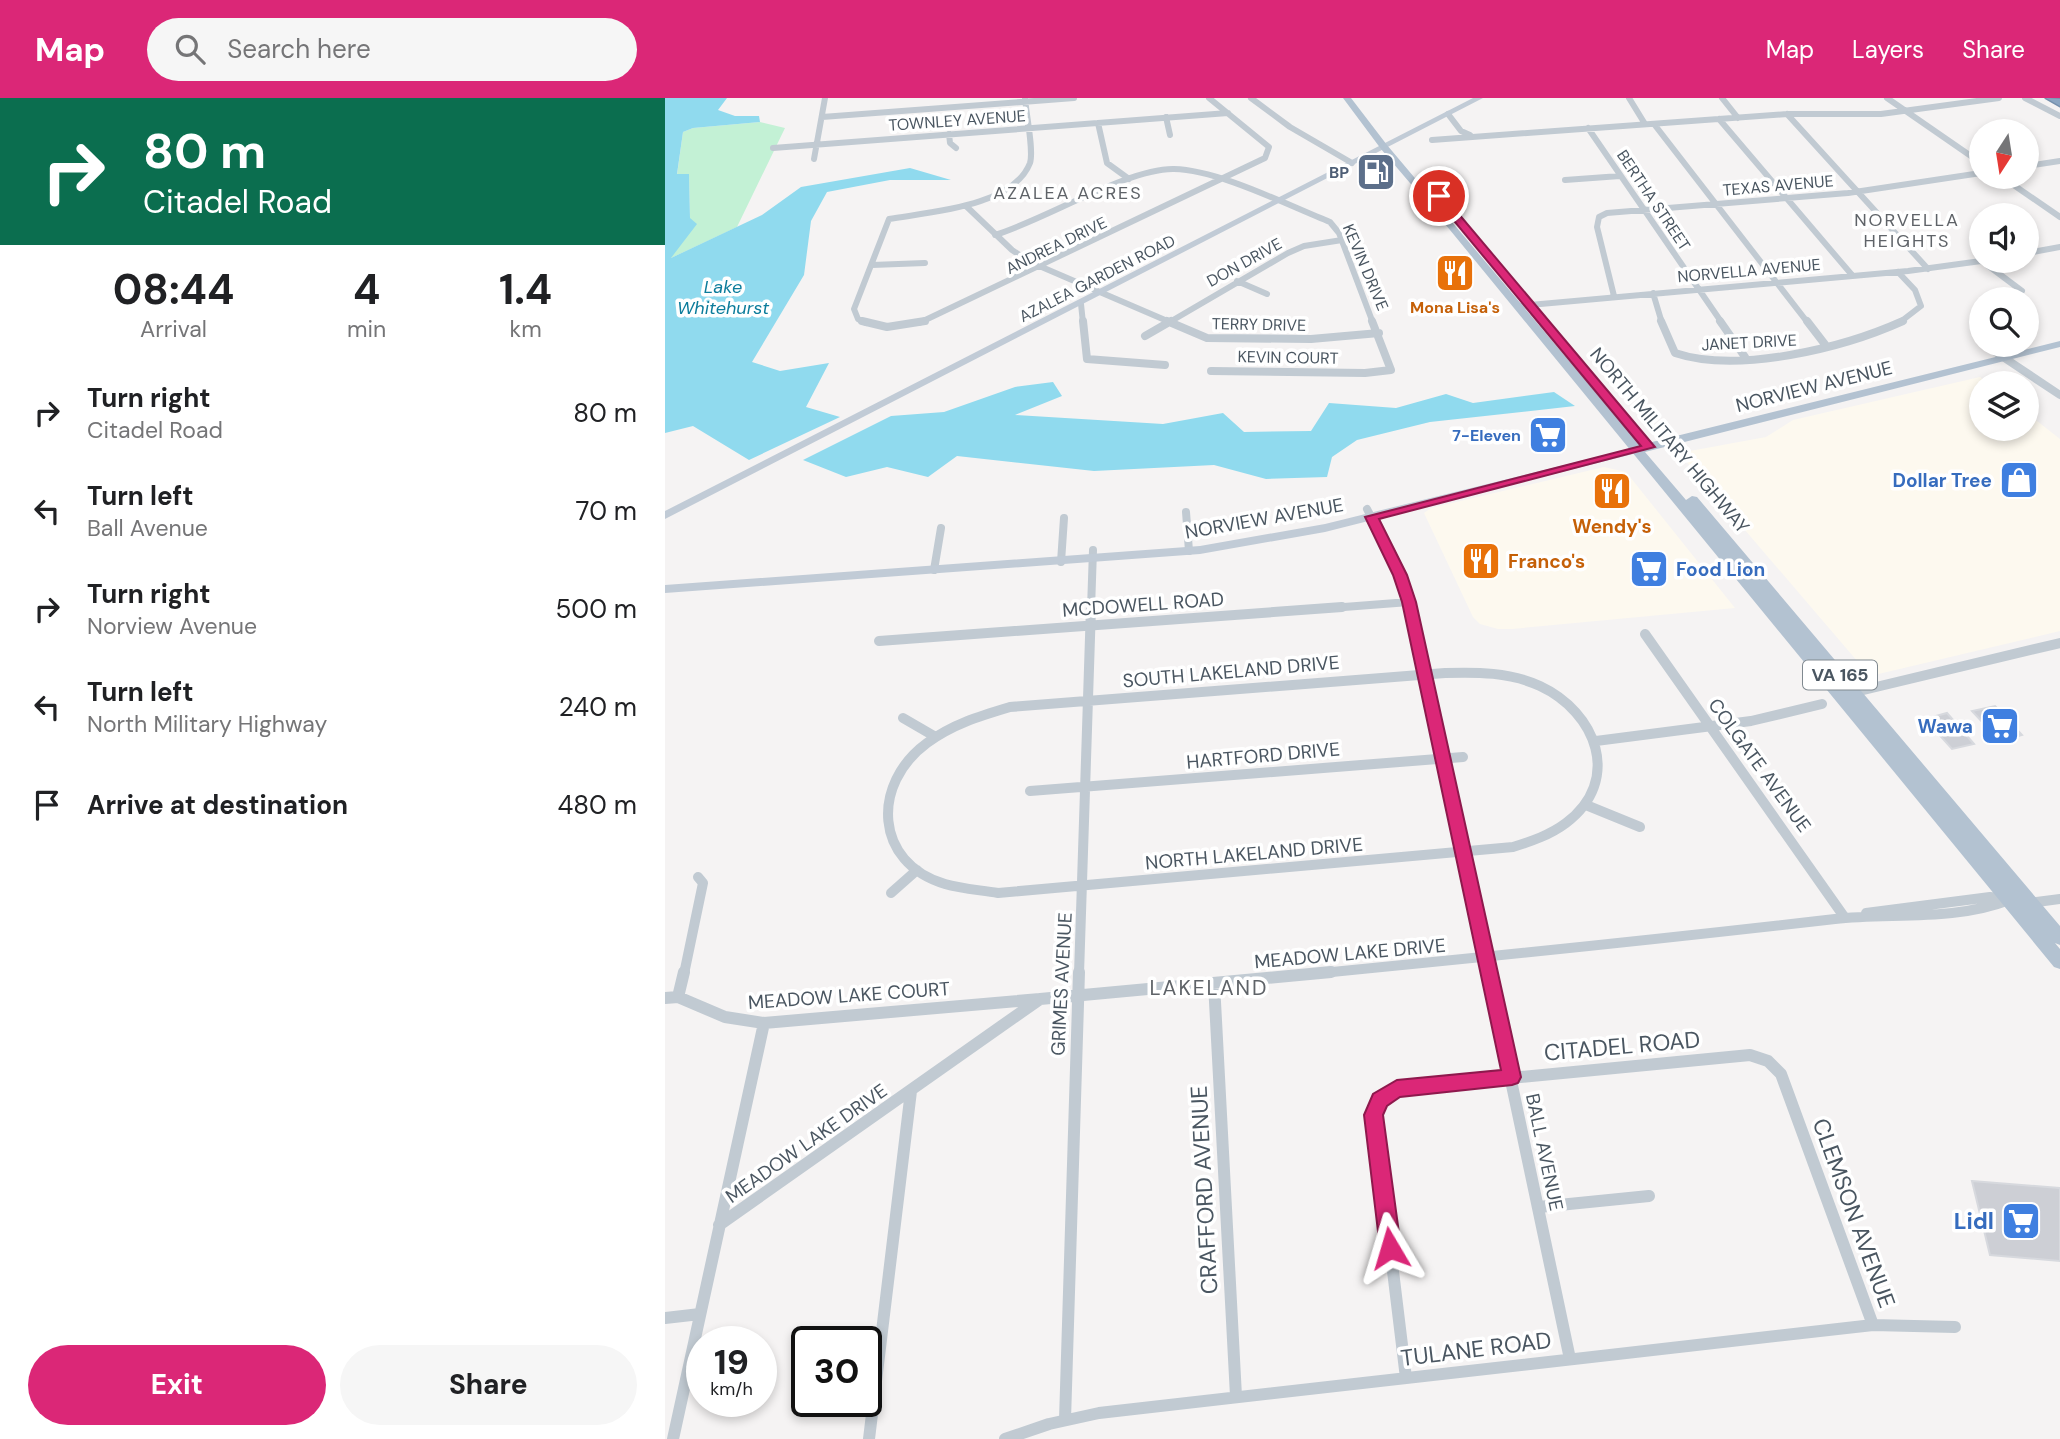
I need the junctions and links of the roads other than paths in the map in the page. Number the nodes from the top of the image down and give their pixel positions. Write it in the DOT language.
graph roads {
  1 [pos="825,98"];
  2 [pos="1074,98"];
  3 [pos="1209,98"];
  4 [pos="1251,98"];
  5 [pos="1346,98"];
  6 [pos="1356,98"];
  7 [pos="1479,98"];
  8 [pos="1629,98"];
  9 [pos="1722,98"];
  10 [pos="1887,98"];
  11 [pos="1999,98"];
  12 [pos="2025,98"];
  13 [pos="2051,98"];
  14 [pos="1026,100"];
  15 [pos="2060,103"];
  16 [pos="1906,111"];
  17 [pos="1228,113"];
  18 [pos="1447,114"];
  19 [pos="1787,114"];
  20 [pos="2060,116"];
  21 [pos="822,117"];
  22 [pos="1166,117"];
  23 [pos="1738,118"];
  24 [pos="1719,119"];
  25 [pos="1098,123"];
  26 [pos="1645,124"];
  27 [pos="1654,124"];
  28 [pos="1028,128"];
  29 [pos="1588,128"];
  30 [pos="949,134"];
  31 [pos="1170,135"];
  32 [pos="1470,135"];
  33 [pos="1432,140"];
  34 [pos="817,145"];
  35 [pos="1388,145"];
  36 [pos="773,148"];
  37 [pos="955,148"];
  38 [pos="1969,155"];
  39 [pos="814,159"];
  40 [pos="2060,161"];
  41 [pos="1352,163"];
  42 [pos="2039,164"];
  43 [pos="1969,175"];
  44 [pos="1620,176"];
  45 [pos="1129,179"];
  46 [pos="1222,180"];
  47 [pos="1565,180"];
  48 [pos="2019,189"];
  49 [pos="1858,192"];
  50 [pos="1787,198"];
  51 [pos="1280,201"];
  52 [pos="1716,204"];
  53 [pos="966,206"];
  54 [pos="1643,210"];
  55 [pos="884,212"];
  56 [pos="894,217"];
  57 [pos="2060,217"];
  58 [pos="995,235"];
  59 [pos="1342,240"];
  60 [pos="2060,247"];
  61 [pos="2039,251"];
  62 [pos="1969,263"];
  63 [pos="872,265"];
  64 [pos="1042,267"];
  65 [pos="1928,269"];
  66 [pos="928,271"];
  67 [pos="1898,272"];
  68 [pos="1998,273"];
  69 [pos="1852,275"];
  70 [pos="1237,281"];
  71 [pos="1777,282"];
  72 [pos="2017,287"];
  73 [pos="1698,289"];
  74 [pos="1653,293"];
  75 [pos="1101,294"];
  76 [pos="1267,294"];
  77 [pos="1614,296"];
  78 [pos="1081,304"];
  79 [pos="1524,305"];
  80 [pos="1165,322"];
  81 [pos="1379,333"];
  82 [pos="1146,336"];
  83 [pos="2060,337"];
  84 [pos="2039,341"];
  85 [pos="2060,344"];
  86 [pos="1827,346"];
  87 [pos="2039,347"];
  88 [pos="1745,357"];
  89 [pos="1987,357"];
  90 [pos="2003,357"];
  91 [pos="1164,365"];
  92 [pos="1211,371"];
  93 [pos="1365,373"];
  94 [pos="2060,396"];
  95 [pos="1640,445"];
  96 [pos="730,484"];
  97 [pos="1186,512"];
  98 [pos="1369,513"];
  99 [pos="665,516"];
  100 [pos="1064,518"];
  101 [pos="941,528"];
  102 [pos="665,529"];
  103 [pos="1188,547"];
  104 [pos="1093,555"];
  105 [pos="1061,557"];
  106 [pos="935,566"];
  107 [pos="665,579"];
  108 [pos="665,589"];
  109 [pos="1409,602"];
  110 [pos="1091,626"];
  111 [pos="1644,634"];
  112 [pos="879,641"];
  113 [pos="2060,643"];
  114 [pos="1426,675"];
  115 [pos="1847,694"];
  116 [pos="1089,701"];
  117 [pos="1822,704"];
  118 [pos="903,718"];
  119 [pos="1711,727"];
  120 [pos="934,736"];
  121 [pos="1596,741"];
  122 [pos="1463,757"];
  123 [pos="1443,758"];
  124 [pos="1086,787"];
  125 [pos="1030,791"];
  126 [pos="1586,805"];
  127 [pos="886,827"];
  128 [pos="1640,827"];
  129 [pos="1464,853"];
  130 [pos="917,870"];
  131 [pos="698,877"];
  132 [pos="1084,886"];
  133 [pos="891,893"];
  134 [pos="2060,899"];
  135 [pos="2009,900"];
  136 [pos="2030,903"];
  137 [pos="1845,918"];
  138 [pos="2060,938"];
  139 [pos="1486,958"];
  140 [pos="2060,962"];
  141 [pos="1215,983"];
  142 [pos="1076,996"];
  143 [pos="678,997"];
  144 [pos="665,998"];
  145 [pos="1040,999"];
  146 [pos="764,1023"];
  147 [pos="1512,1077"];
  148 [pos="912,1091"];
  149 [pos="1796,1115"];
  150 [pos="1649,1196"];
  151 [pos="1539,1207"];
  152 [pos="719,1224"];
  153 [pos="700,1314"];
  154 [pos="665,1318"];
  155 [pos="1873,1325"];
  156 [pos="1955,1327"];
  157 [pos="1570,1359"];
  158 [pos="1406,1378"];
  159 [pos="1236,1396"];
  160 [pos="1065,1420"];
  161 [pos="673,1439"];
  162 [pos="869,1439"];
  163 [pos="1005,1439"];
  1 -- 21 [label="street"];
  2 -- 14 [label="street"];
  3 -- 17 [label="street"];
  4 -- 41 [label="street"];
  5 -- 35 [label="main road, NORTH MILITARY HIGHWAY / VA 165"];
  6 -- 35 [label="main road, NORTH MILITARY HIGHWAY / VA 165"];
  7 -- 18 [label="main road, AZALEA GARDEN ROAD"];
  8 -- 26 [label="street"];
  9 -- 23 [label="street"];
  10 -- 16 [label="street"];
  11 -- 16 [label="street"];
  12 -- 20 [label="street"];
  13 -- 15 [label="highway"];
  14 -- 21 [label="street"];
  14 -- 28 [label="street"];
  16 -- 19 [label="street"];
  16 -- 38 [label="street"];
  17 -- 22 [label="street, TOWNLEY AVENUE"];
  17 -- 46 [label="street, ANDREA DRIVE"];
  18 -- 32 [label="street"];
  18 -- 35 [label="main road, AZALEA GARDEN ROAD"];
  19 -- 23 [label="street"];
  19 -- 49 [label="street"];
  21 -- 34 [label="street"];
  22 -- 25 [label="street, TOWNLEY AVENUE"];
  22 -- 31 [label="street"];
  23 -- 24 [label="street"];
  24 -- 27 [label="street"];
  24 -- 50 [label="street"];
  25 -- 28 [label="street, TOWNLEY AVENUE"];
  25 -- 45 [label="street"];
  26 -- 27 [label="street"];
  26 -- 29 [label="street"];
  27 -- 52 [label="street"];
  28 -- 30 [label="street, TOWNLEY AVENUE"];
  28 -- 53 [label="street"];
  29 -- 32 [label="street"];
  29 -- 44 [label="street, BERTHA STREET"];
  30 -- 34 [label="street, TOWNLEY AVENUE"];
  30 -- 37 [label="street"];
  32 -- 33 [label="street"];
  34 -- 36 [label="street, TOWNLEY AVENUE"];
  34 -- 39 [label="street"];
  35 -- 41 [label="main road, AZALEA GARDEN ROAD"];
  35 -- 79 [label="main road, NORTH MILITARY HIGHWAY / VA 165"];
  40 -- 42 [label="street"];
  41 -- 51 [label="main road, AZALEA GARDEN ROAD"];
  43 -- 49 [label="street, TEXAS AVENUE"];
  44 -- 47 [label="street"];
  44 -- 54 [label="street, BERTHA STREET"];
  45 -- 46 [label="street, KEVIN DRIVE"];
  45 -- 58 [label="street"];
  46 -- 51 [label="street, KEVIN DRIVE"];
  46 -- 64 [label="street, ANDREA DRIVE"];
  48 -- 57 [label="street"];
  49 -- 50 [label="street, TEXAS AVENUE"];
  49 -- 65 [label="street"];
  50 -- 52 [label="street, TEXAS AVENUE"];
  50 -- 69 [label="street"];
  51 -- 59 [label="street, KEVIN DRIVE"];
  51 -- 75 [label="main road, AZALEA GARDEN ROAD"];
  52 -- 54 [label="street, TEXAS AVENUE"];
  52 -- 71 [label="street"];
  53 -- 56 [label="street"];
  53 -- 58 [label="street, TERRY DRIVE"];
  54 -- 73 [label="street, BERTHA STREET"];
  54 -- 77 [label="street, TEXAS AVENUE"];
  55 -- 56 [label="street"];
  56 -- 63 [label="street"];
  58 -- 64 [label="street, TERRY DRIVE"];
  59 -- 70 [label="street, DON DRIVE"];
  59 -- 81 [label="street, KEVIN DRIVE"];
  60 -- 61 [label="street"];
  62 -- 65 [label="street, NORVELLA AVENUE"];
  63 -- 64 [label="street, ANDREA DRIVE"];
  63 -- 66 [label="street"];
  64 -- 75 [label="street, TERRY DRIVE"];
  65 -- 67 [label="street, NORVELLA AVENUE"];
  67 -- 69 [label="street, NORVELLA AVENUE"];
  67 -- 86 [label="street, JANET DRIVE"];
  68 -- 72 [label="street"];
  69 -- 71 [label="street, NORVELLA AVENUE"];
  70 -- 76 [label="street"];
  70 -- 80 [label="street, DON DRIVE"];
  71 -- 73 [label="street, NORVELLA AVENUE"];
  71 -- 86 [label="street"];
  73 -- 74 [label="street, NORVELLA AVENUE"];
  73 -- 88 [label="street, BERTHA STREET"];
  74 -- 77 [label="street, NORVELLA AVENUE"];
  74 -- 88 [label="street, JANET DRIVE"];
  75 -- 78 [label="main road, AZALEA GARDEN ROAD"];
  75 -- 80 [label="street, TERRY DRIVE"];
  77 -- 79 [label="street, NORVELLA AVENUE"];
  78 -- 91 [label="street"];
  78 -- 96 [label="main road, AZALEA GARDEN ROAD"];
  79 -- 95 [label="main road, NORTH MILITARY HIGHWAY / VA 165"];
  80 -- 81 [label="street, TERRY DRIVE"];
  80 -- 82 [label="street, DON DRIVE"];
  81 -- 93 [label="street, KEVIN DRIVE"];
  83 -- 84 [label="main road"];
  85 -- 87 [label="main road, NORVIEW AVENUE"];
  86 -- 88 [label="street, JANET DRIVE"];
  89 -- 95 [label="main road, NORVIEW AVENUE"];
  90 -- 94 [label="street"];
  92 -- 93 [label="street, KEVIN COURT"];
  95 -- 98 [label="main road, NORVIEW AVENUE"];
  95 -- 115 [label="main road, NORTH MILITARY HIGHWAY / VA 165"];
  96 -- 99 [label="main road, AZALEA GARDEN ROAD"];
  96 -- 102 [label="main road, AZALEA GARDEN ROAD"];
  97 -- 103 [label="street"];
  98 -- 103 [label="main road, NORVIEW AVENUE"];
  98 -- 109 [label="street, BALL AVENUE"];
  100 -- 105 [label="street"];
  101 -- 106 [label="street"];
  103 -- 104 [label="main road, NORVIEW AVENUE"];
  104 -- 105 [label="main road, NORVIEW AVENUE"];
  104 -- 110 [label="street, GRIMES AVENUE"];
  105 -- 106 [label="main road, NORVIEW AVENUE"];
  106 -- 107 [label="main road, NORVIEW AVENUE"];
  106 -- 108 [label="main road, NORVIEW AVENUE"];
  109 -- 110 [label="street, MCDOWELL ROAD"];
  109 -- 114 [label="street, BALL AVENUE"];
  110 -- 112 [label="street, MCDOWELL ROAD"];
  110 -- 116 [label="street, GRIMES AVENUE"];
  111 -- 119 [label="street, COLGATE AVENUE"];
  113 -- 115 [label="street"];
  114 -- 116 [label="street, SOUTH LAKELAND DRIVE"];
  114 -- 121 [label="street, SOUTH LAKELAND DRIVE"];
  114 -- 123 [label="street, BALL AVENUE"];
  115 -- 135 [label="main road, NORTH MILITARY HIGHWAY / VA 165"];
  115 -- 136 [label="main road, NORTH MILITARY HIGHWAY / VA 165"];
  116 -- 120 [label="street, SOUTH LAKELAND DRIVE"];
  116 -- 124 [label="street, GRIMES AVENUE"];
  117 -- 119 [label="street"];
  118 -- 120 [label="street"];
  119 -- 121 [label="street"];
  119 -- 137 [label="street, COLGATE AVENUE"];
  120 -- 127 [label="street, SOUTH LAKELAND DRIVE"];
  121 -- 126 [label="street, NORTH LAKELAND DRIVE"];
  122 -- 123 [label="street, HARTFORD DRIVE"];
  123 -- 124 [label="street, HARTFORD DRIVE"];
  123 -- 129 [label="street, BALL AVENUE"];
  124 -- 125 [label="street, HARTFORD DRIVE"];
  124 -- 132 [label="street, GRIMES AVENUE"];
  126 -- 128 [label="street"];
  126 -- 129 [label="street, NORTH LAKELAND DRIVE"];
  127 -- 130 [label="street, NORTH LAKELAND DRIVE"];
  129 -- 132 [label="street, NORTH LAKELAND DRIVE"];
  129 -- 139 [label="street, BALL AVENUE"];
  130 -- 132 [label="street, NORTH LAKELAND DRIVE"];
  130 -- 133 [label="street"];
  131 -- 143 [label="street"];
  132 -- 142 [label="street, GRIMES AVENUE"];
  134 -- 136 [label="street"];
  135 -- 136 [label="street"];
  135 -- 137 [label="street, MEADOW LAKE DRIVE"];
  135 -- 140 [label="main road, NORTH MILITARY HIGHWAY / VA 165"];
  136 -- 138 [label="main road, NORTH MILITARY HIGHWAY / VA 165"];
  137 -- 139 [label="street, MEADOW LAKE DRIVE"];
  139 -- 141 [label="street, MEADOW LAKE DRIVE"];
  139 -- 147 [label="street, BALL AVENUE"];
  141 -- 142 [label="street, MEADOW LAKE DRIVE"];
  141 -- 159 [label="street, CRAFFORD AVENUE"];
  142 -- 145 [label="street, MEADOW LAKE DRIVE"];
  142 -- 160 [label="street, GRIMES AVENUE"];
  143 -- 144 [label="street, MEADOW LAKE COURT"];
  143 -- 146 [label="street, MEADOW LAKE COURT"];
  145 -- 146 [label="street, MEADOW LAKE COURT"];
  145 -- 148 [label="street, MEADOW LAKE DRIVE"];
  146 -- 152 [label="street"];
  147 -- 149 [label="street, CITADEL ROAD"];
  147 -- 151 [label="street, BALL AVENUE"];
  147 -- 158 [label="street, CITADEL ROAD"];
  148 -- 152 [label="street, MEADOW LAKE DRIVE"];
  148 -- 162 [label="street"];
  149 -- 155 [label="street, CLEMSON AVENUE"];
  150 -- 151 [label="street"];
  151 -- 157 [label="street, BALL AVENUE"];
  152 -- 153 [label="street"];
  153 -- 154 [label="street"];
  153 -- 161 [label="street"];
  155 -- 156 [label="street, TULANE ROAD"];
  155 -- 157 [label="street, TULANE ROAD"];
  157 -- 158 [label="street, TULANE ROAD"];
  158 -- 159 [label="street, TULANE ROAD"];
  159 -- 160 [label="street, TULANE ROAD"];
  160 -- 163 [label="street, TULANE ROAD"];
}
